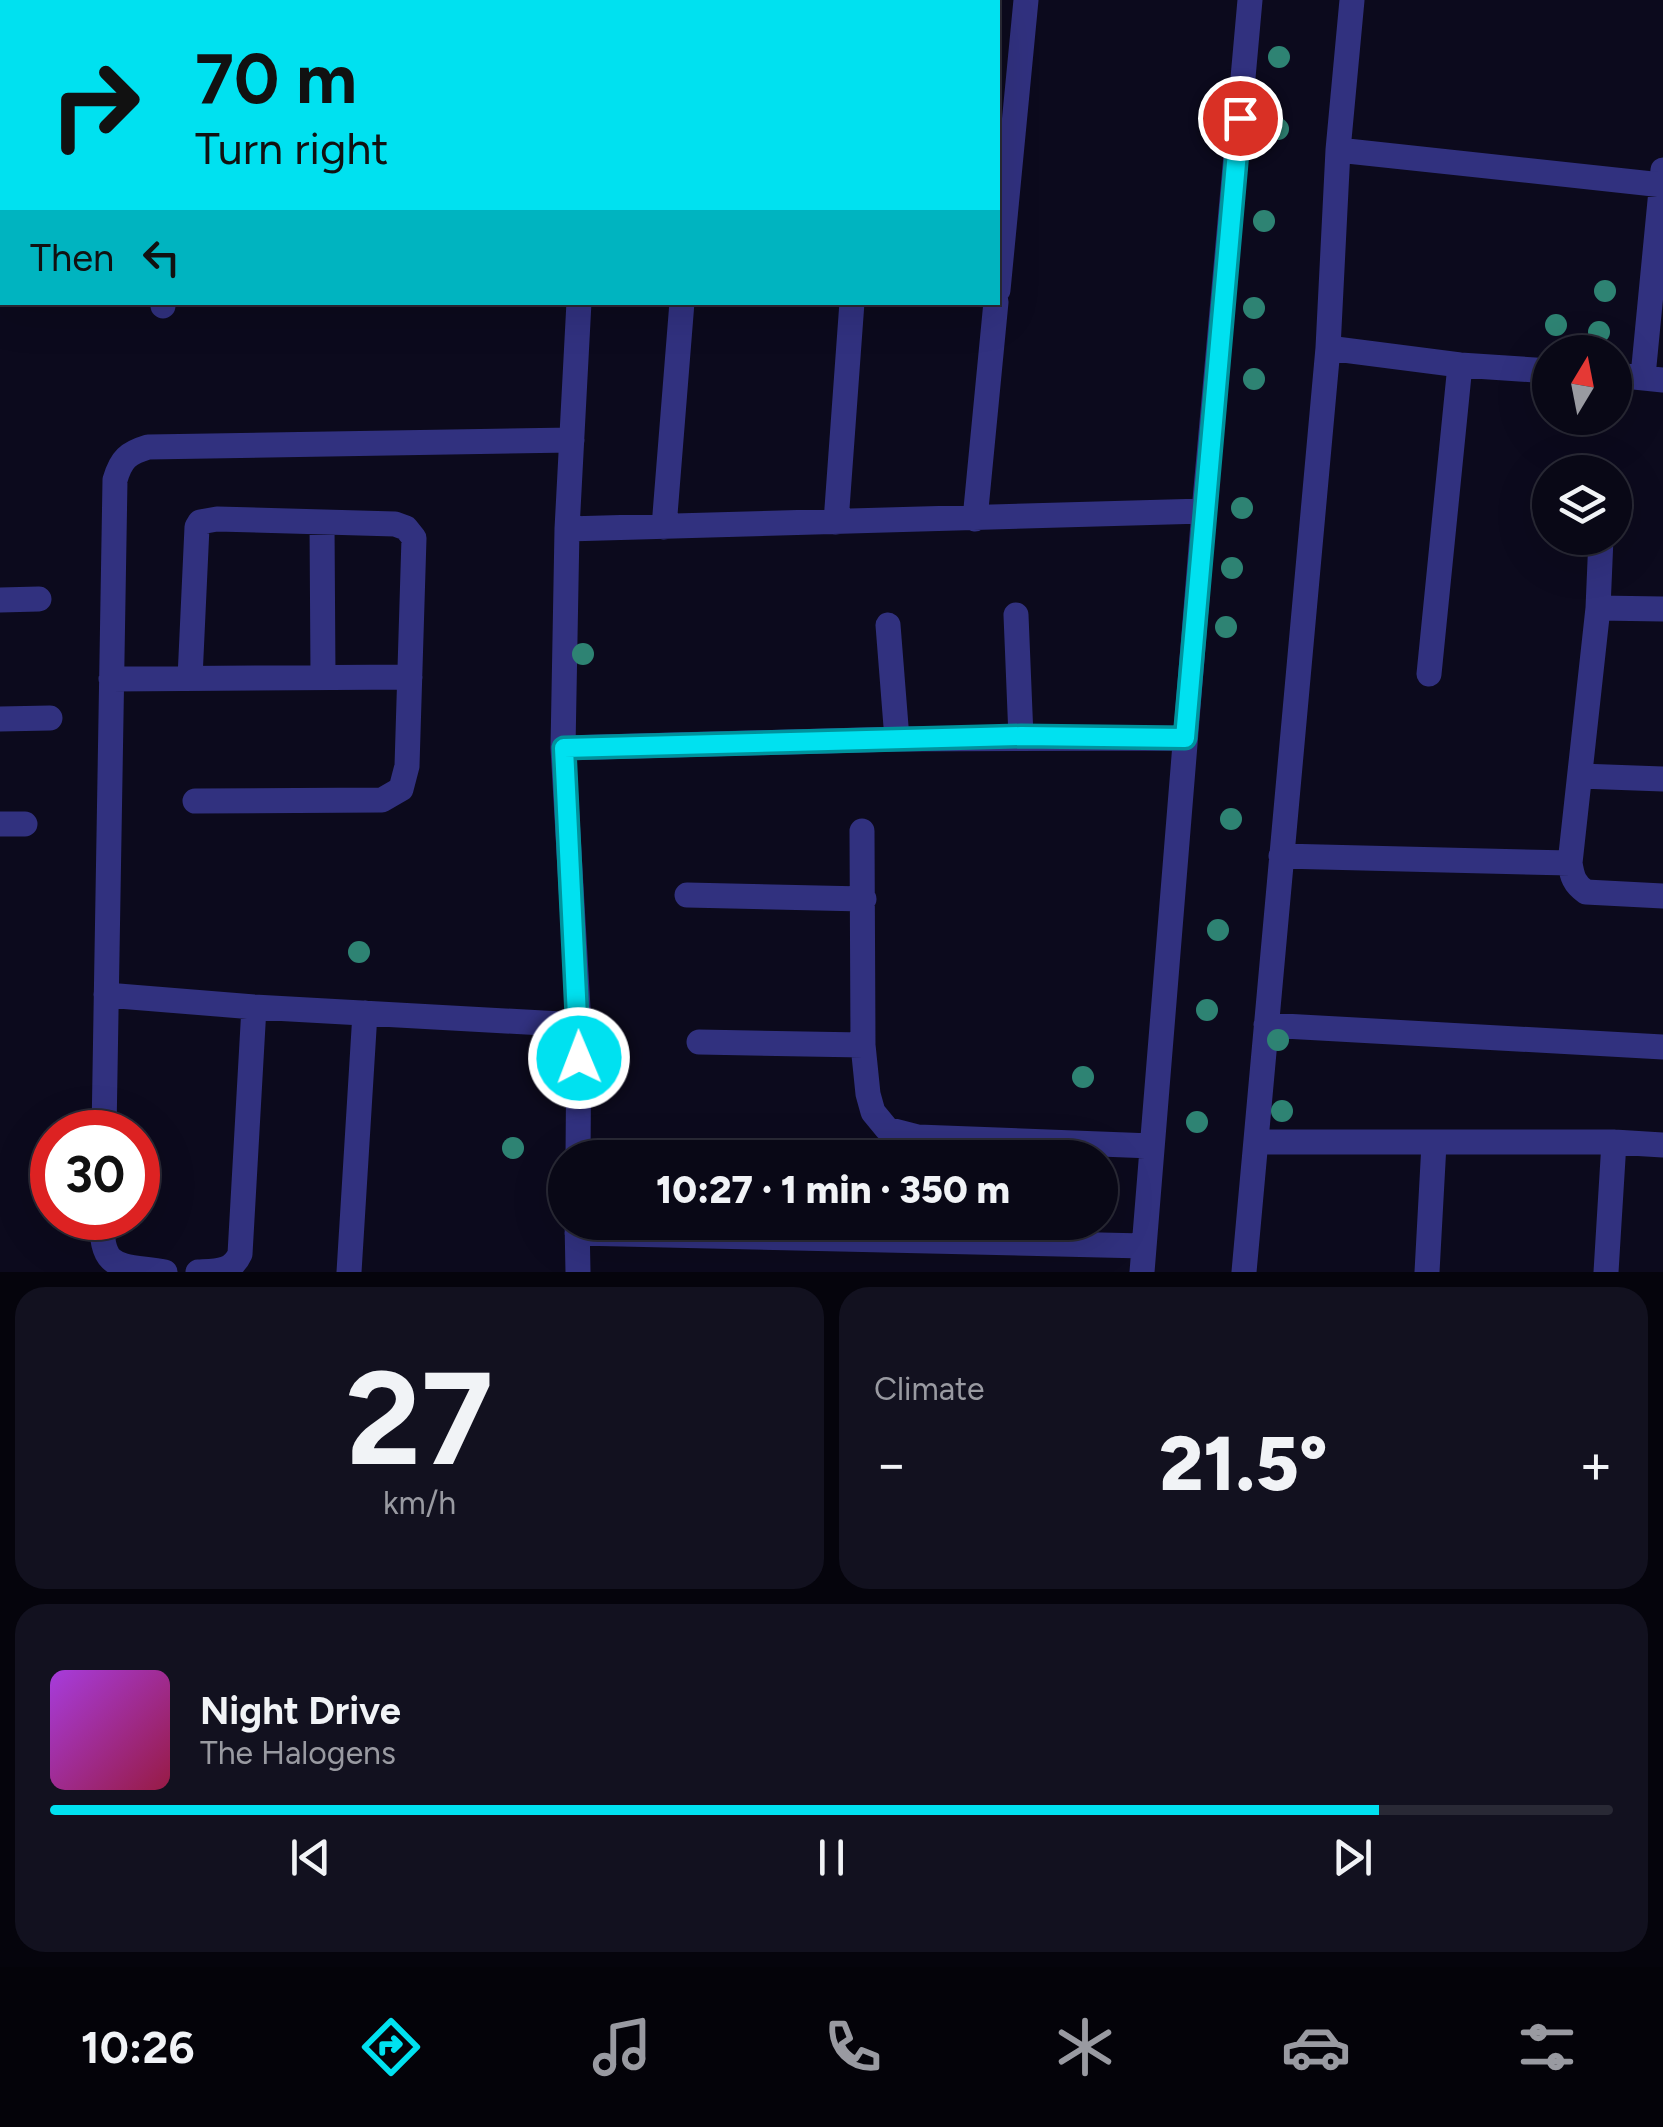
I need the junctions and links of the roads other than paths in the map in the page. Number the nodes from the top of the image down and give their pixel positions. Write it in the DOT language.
graph roads {
  1 [pos="1026,0"];
  2 [pos="1250,0"];
  3 [pos="1352,0"];
  4 [pos="1338,150"];
  5 [pos="1662,180"];
  6 [pos="1000,269"];
  7 [pos="580,305"];
  8 [pos="682,305"];
  9 [pos="852,305"];
  10 [pos="996,305"];
  11 [pos="1328,348"];
  12 [pos="1460,365"];
  13 [pos="1532,370"];
  14 [pos="1653,378"];
  15 [pos="572,440"];
  16 [pos="1204,511"];
  17 [pos="975,519"];
  18 [pos="322,522"];
  19 [pos="836,522"];
  20 [pos="664,527"];
  21 [pos="567,529"];
  22 [pos="1600,555"];
  23 [pos="39,599"];
  24 [pos="0,600"];
  25 [pos="1598,608"];
  26 [pos="1663,610"];
  27 [pos="1016,615"];
  28 [pos="888,625"];
  29 [pos="1429,674"];
  30 [pos="410,677"];
  31 [pos="190,678"];
  32 [pos="323,678"];
  33 [pos="111,679"];
  34 [pos="50,718"];
  35 [pos="0,720"];
  36 [pos="1021,736"];
  37 [pos="1185,738"];
  38 [pos="897,740"];
  39 [pos="564,748"];
  40 [pos="1580,776"];
  41 [pos="1663,779"];
  42 [pos="196,801"];
  43 [pos="862,832"];
  44 [pos="1281,856"];
  45 [pos="1570,863"];
  46 [pos="687,895"];
  47 [pos="1663,896"];
  48 [pos="864,899"];
  49 [pos="106,995"];
  50 [pos="254,1007"];
  51 [pos="365,1013"];
  52 [pos="580,1025"];
  53 [pos="1266,1025"];
  54 [pos="699,1042"];
  55 [pos="863,1045"];
  56 [pos="1663,1047"];
  57 [pos="104,1110"];
  58 [pos="578,1140"];
  59 [pos="1256,1142"];
  60 [pos="1614,1142"];
  61 [pos="1434,1144"];
  62 [pos="1663,1145"];
  63 [pos="1152,1146"];
  64 [pos="102,1240"];
  65 [pos="577,1240"];
  66 [pos="955,1240"];
  67 [pos="1144,1246"];
  68 [pos="165,1272"];
  69 [pos="198,1272"];
  70 [pos="349,1272"];
  71 [pos="578,1272"];
  72 [pos="1142,1272"];
  73 [pos="1244,1272"];
  74 [pos="1427,1272"];
  75 [pos="1606,1272"];
  1 -- 6 [label="street"];
  2 -- 16 [label="street"];
  3 -- 4 [label="street"];
  4 -- 5 [label="street"];
  4 -- 11 [label="street"];
  5 -- 14 [label="street"];
  7 -- 15 [label="street"];
  8 -- 20 [label="street"];
  9 -- 19 [label="street"];
  10 -- 17 [label="street"];
  11 -- 12 [label="street"];
  11 -- 44 [label="street"];
  12 -- 13 [label="street"];
  12 -- 29 [label="street"];
  15 -- 21 [label="street"];
  15 -- 33 [label="street"];
  16 -- 17 [label="street"];
  16 -- 37 [label="street"];
  17 -- 19 [label="street"];
  18 -- 30 [label="street"];
  18 -- 31 [label="street"];
  18 -- 32 [label="street"];
  19 -- 20 [label="street"];
  20 -- 21 [label="street"];
  21 -- 39 [label="street"];
  22 -- 25 [label="street"];
  23 -- 24 [label="street"];
  25 -- 26 [label="street"];
  25 -- 40 [label="street"];
  27 -- 36 [label="street"];
  28 -- 38 [label="street"];
  30 -- 32 [label="street"];
  30 -- 42 [label="street"];
  31 -- 32 [label="street"];
  31 -- 33 [label="street"];
  33 -- 49 [label="street"];
  34 -- 35 [label="street"];
  36 -- 37 [label="street"];
  36 -- 38 [label="street"];
  37 -- 63 [label="street"];
  38 -- 39 [label="street"];
  39 -- 52 [label="street"];
  40 -- 41 [label="street"];
  40 -- 45 [label="street"];
  43 -- 48 [label="street"];
  44 -- 45 [label="street"];
  44 -- 53 [label="street"];
  45 -- 47 [label="street"];
  46 -- 48 [label="street"];
  48 -- 55 [label="street"];
  49 -- 50 [label="street"];
  49 -- 57 [label="street"];
  50 -- 51 [label="street"];
  50 -- 69 [label="street"];
  51 -- 52 [label="street"];
  51 -- 70 [label="street"];
  52 -- 58 [label="street"];
  53 -- 56 [label="street"];
  53 -- 59 [label="street"];
  54 -- 55 [label="street"];
  55 -- 63 [label="street"];
  59 -- 61 [label="street"];
  59 -- 73 [label="street"];
  60 -- 61 [label="street"];
  60 -- 62 [label="street"];
  60 -- 75 [label="street"];
  61 -- 74 [label="street"];
  63 -- 67 [label="street"];
  64 -- 68 [label="street"];
  65 -- 71 [label="street"];
  66 -- 67 [label="street"];
  67 -- 72 [label="street"];
}
